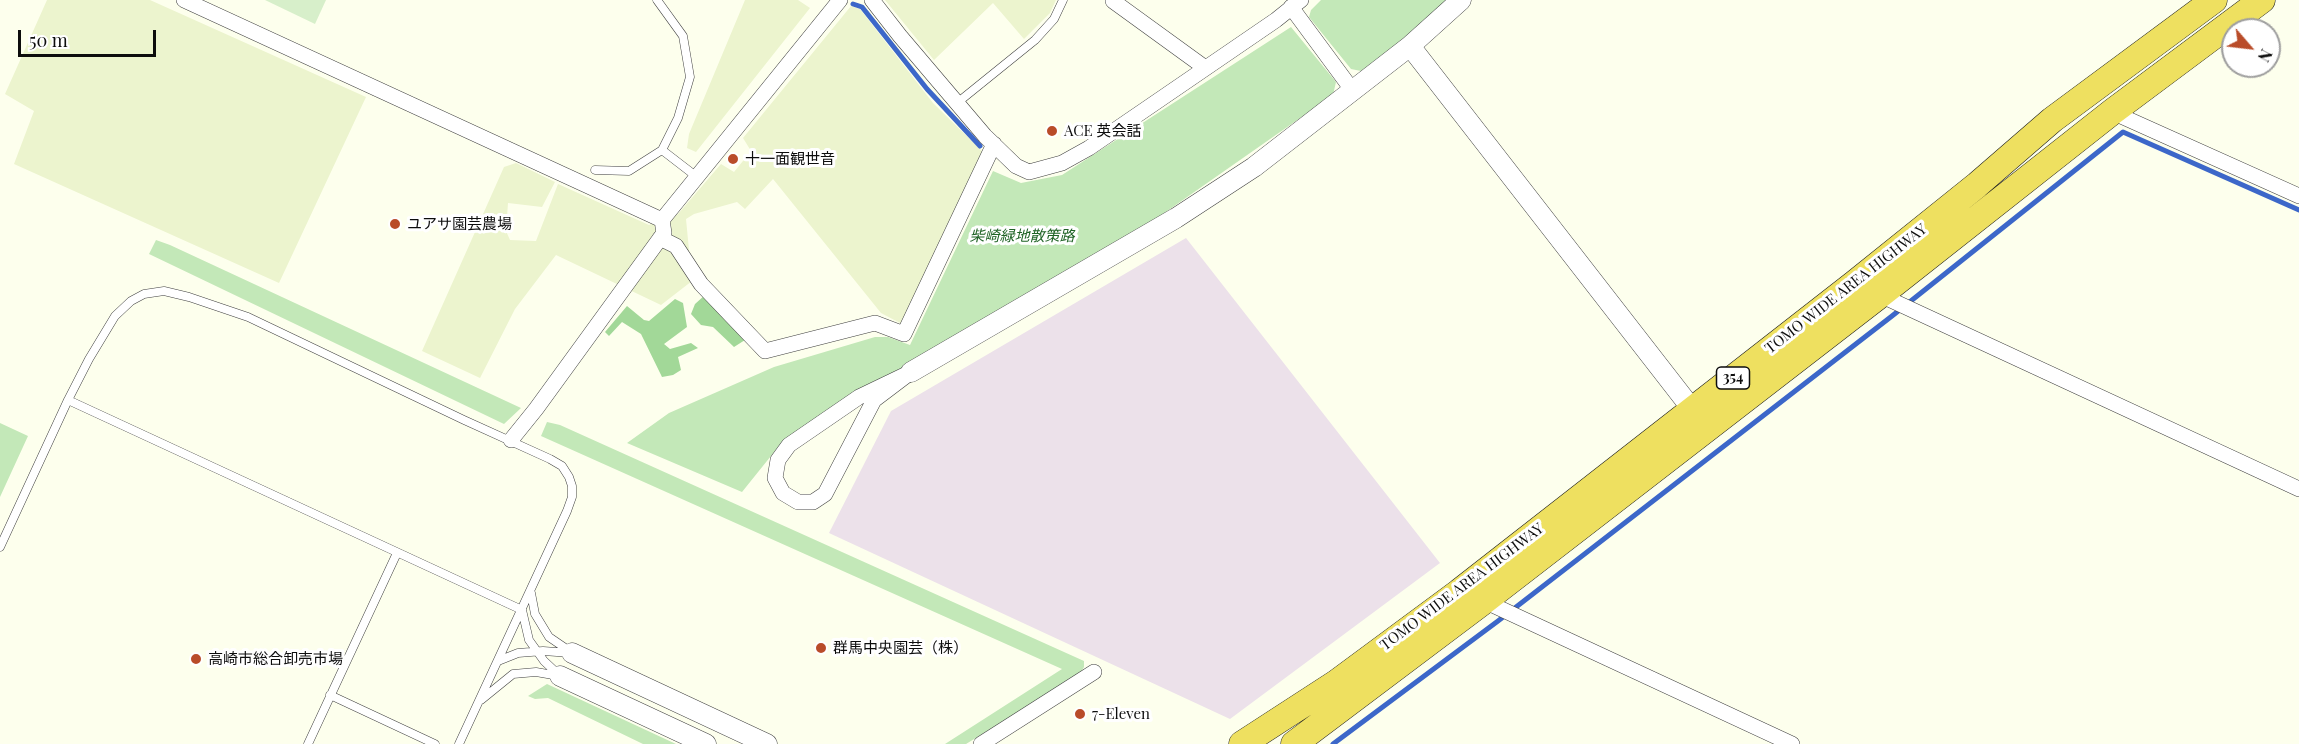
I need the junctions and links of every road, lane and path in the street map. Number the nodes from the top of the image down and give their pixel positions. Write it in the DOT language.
graph roads {
  1 [pos="184,0"];
  2 [pos="657,0"];
  3 [pos="840,0"];
  4 [pos="872,0"];
  5 [pos="1063,0"];
  6 [pos="1461,0"];
  7 [pos="2214,0"];
  8 [pos="2262,0"];
  9 [pos="1113,1"];
  10 [pos="1296,4"];
  11 [pos="1410,46"];
  12 [pos="1204,67"];
  13 [pos="1353,91"];
  14 [pos="957,103"];
  15 [pos="2112,112"];
  16 [pos="994,144"];
  17 [pos="662,150"];
  18 [pos="594,170"];
  19 [pos="697,177"];
  20 [pos="2299,196"];
  21 [pos="662,220"];
  22 [pos="660,238"];
  23 [pos="1880,295"];
  24 [pos="911,372"];
  25 [pos="68,400"];
  26 [pos="1692,409"];
  27 [pos="511,440"];
  28 [pos="2299,489"];
  29 [pos="0,547"];
  30 [pos="397,553"];
  31 [pos="531,591"];
  32 [pos="1484,601"];
  33 [pos="522,610"];
  34 [pos="537,651"];
  35 [pos="572,653"];
  36 [pos="498,661"];
  37 [pos="1094,672"];
  38 [pos="560,676"];
  39 [pos="330,695"];
  40 [pos="479,701"];
  41 [pos="308,744"];
  42 [pos="435,744"];
  43 [pos="459,744"];
  44 [pos="706,744"];
  45 [pos="767,744"];
  46 [pos="981,744"];
  47 [pos="1242,744"];
  48 [pos="1293,744"];
  49 [pos="1792,744"];
  1 -- 21 [label="street"];
  2 -- 17 [label="lane"];
  3 -- 19 [label="street"];
  4 -- 14 [label="street"];
  5 -- 14 [label="lane"];
  6 -- 11 [label="street"];
  7 -- 26 [label="highway, TOMO WIDE AREA HIGHWAY / 354"];
  8 -- 15 [label="highway, TOMO WIDE AREA HIGHWAY / 354"];
  9 -- 12 [label="street"];
  10 -- 12 [label="street"];
  10 -- 13 [label="street"];
  11 -- 13 [label="street"];
  11 -- 26 [label="street"];
  12 -- 16 [label="street"];
  13 -- 24 [label="street"];
  14 -- 16 [label="street"];
  15 -- 20 [label="street"];
  15 -- 23 [label="highway, TOMO WIDE AREA HIGHWAY / 354"];
  16 -- 22 [label="street"];
  17 -- 18 [label="lane"];
  17 -- 19 [label="lane"];
  19 -- 21 [label="street"];
  21 -- 22 [label="street"];
  22 -- 27 [label="street"];
  23 -- 28 [label="street"];
  23 -- 32 [label="highway, TOMO WIDE AREA HIGHWAY / 354"];
  24 -- 24 [label="street"];
  25 -- 27 [label="lane"];
  25 -- 29 [label="lane"];
  25 -- 30 [label="lane"];
  26 -- 47 [label="highway, TOMO WIDE AREA HIGHWAY / 354"];
  27 -- 31 [label="lane"];
  30 -- 33 [label="lane"];
  30 -- 39 [label="lane"];
  31 -- 33 [label="lane"];
  31 -- 35 [label="lane"];
  32 -- 48 [label="highway, TOMO WIDE AREA HIGHWAY / 354"];
  32 -- 49 [label="street"];
  33 -- 34 [label="lane"];
  33 -- 36 [label="lane"];
  34 -- 35 [label="lane"];
  34 -- 36 [label="lane"];
  34 -- 38 [label="lane"];
  35 -- 45 [label="street"];
  36 -- 40 [label="lane"];
  37 -- 46 [label="street"];
  38 -- 40 [label="lane"];
  38 -- 44 [label="street"];
  39 -- 41 [label="lane"];
  39 -- 42 [label="lane"];
  40 -- 43 [label="lane"];
}
